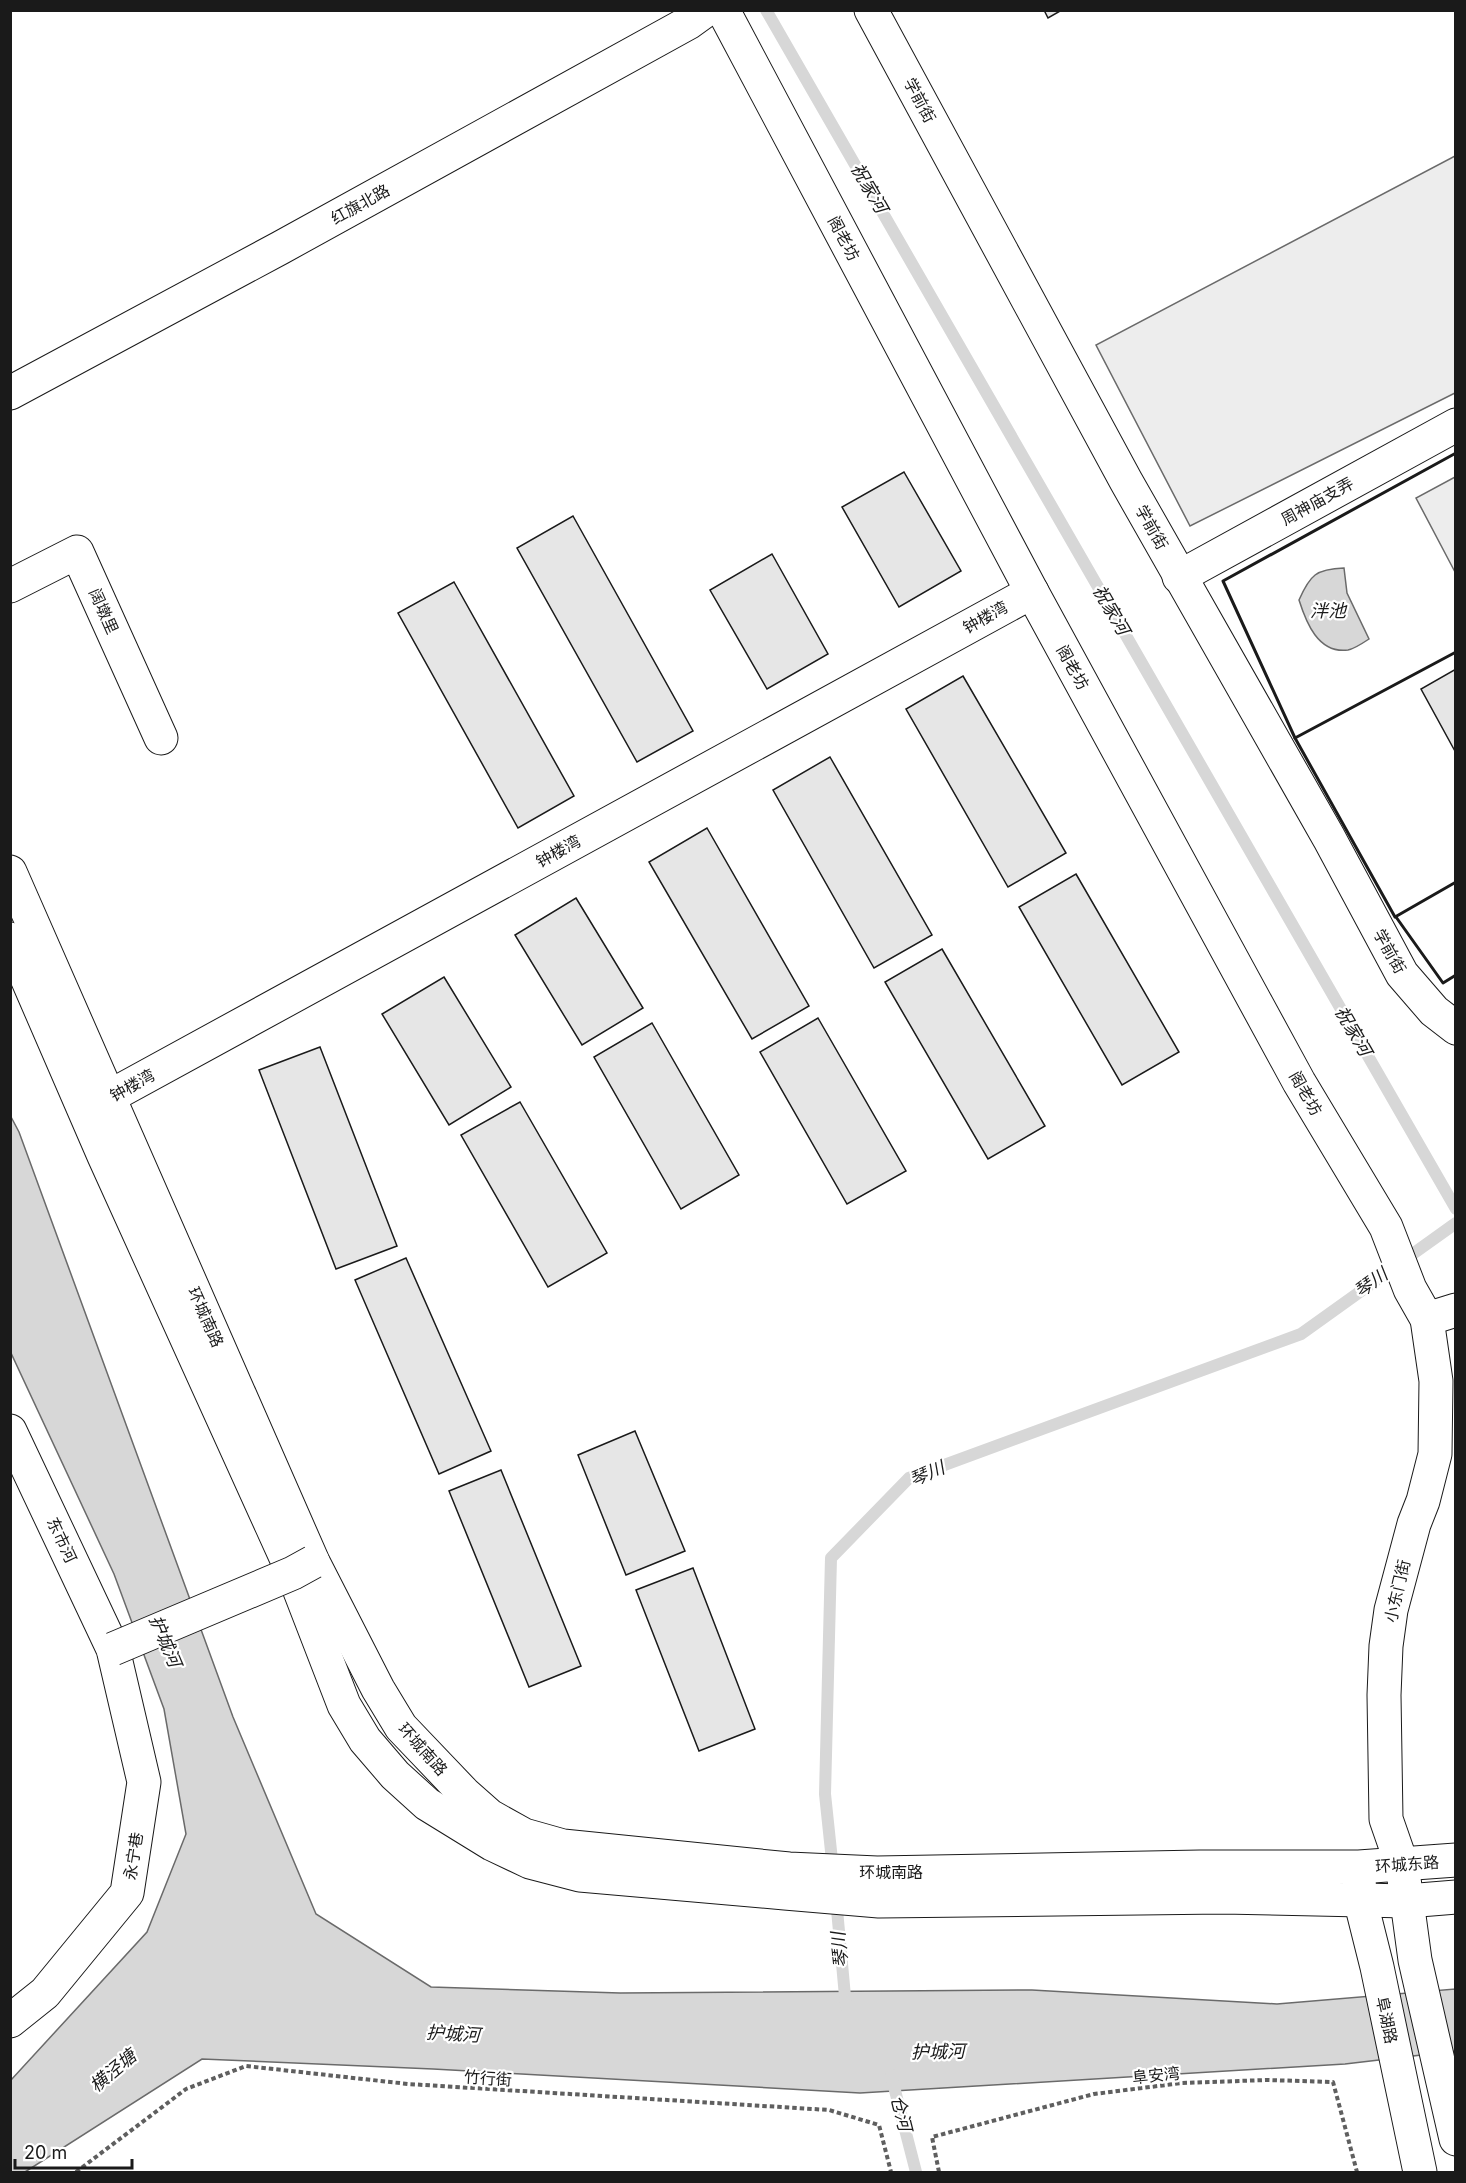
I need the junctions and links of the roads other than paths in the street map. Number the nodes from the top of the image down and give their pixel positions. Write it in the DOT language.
graph roads {
  1 [pos="723,10"];
  2 [pos="871,10"];
  3 [pos="692,15"];
  4 [pos="10,393"];
  5 [pos="1455,425"];
  6 [pos="1179,577"];
  7 [pos="10,586"];
  8 [pos="1032,591"];
  9 [pos="161,738"];
  10 [pos="10,872"];
  11 [pos="10,939"];
  12 [pos="1445,1019"];
  13 [pos="97,1104"];
  14 [pos="1441,1315"];
  15 [pos="10,1431"];
  16 [pos="303,1568"];
  17 [pos="113,1649"];
  18 [pos="1386,1819"];
  19 [pos="1455,1860"];
  20 [pos="1402,1865"];
  21 [pos="1359,1883"];
  22 [pos="1455,1897"];
  23 [pos="1407,1901"];
  24 [pos="10,2021"];
  25 [pos="1453,2119"];
  26 [pos="1420,2172"];
  1 -- 8 [label="street, 阁老坊"];
  2 -- 6 [label="street, 学前街"];
  3 -- 4 [label="street, 红旗北路"];
  5 -- 6 [label="street, 周神庙支弄"];
  6 -- 12 [label="street, 学前街"];
  7 -- 9 [label="street, 阔墩里"];
  8 -- 13 [label="street, 钟楼湾"];
  8 -- 14 [label="street, 阁老坊"];
  10 -- 13 [label="street, 环城南路"];
  11 -- 13 [label="street, 环城南路"];
  13 -- 16 [label="street, 环城南路"];
  14 -- 18 [label="street, 小东门街"];
  15 -- 17 [label="street, 东市河"];
  16 -- 17 [label="street, bridge"];
  16 -- 21 [label="street, 环城南路"];
  17 -- 24 [label="street, 永宁巷"];
  18 -- 20 [label="street, 小东门街"];
  18 -- 21 [label="street"];
  19 -- 20 [label="street, 环城东路"];
  20 -- 21 [label="street, 环城东路"];
  20 -- 23 [label="street"];
  21 -- 23 [label="street, 环城东路"];
  21 -- 26 [label="street, 阜湖路"];
  22 -- 23 [label="street, 环城东路"];
  23 -- 25 [label="street"];
}
